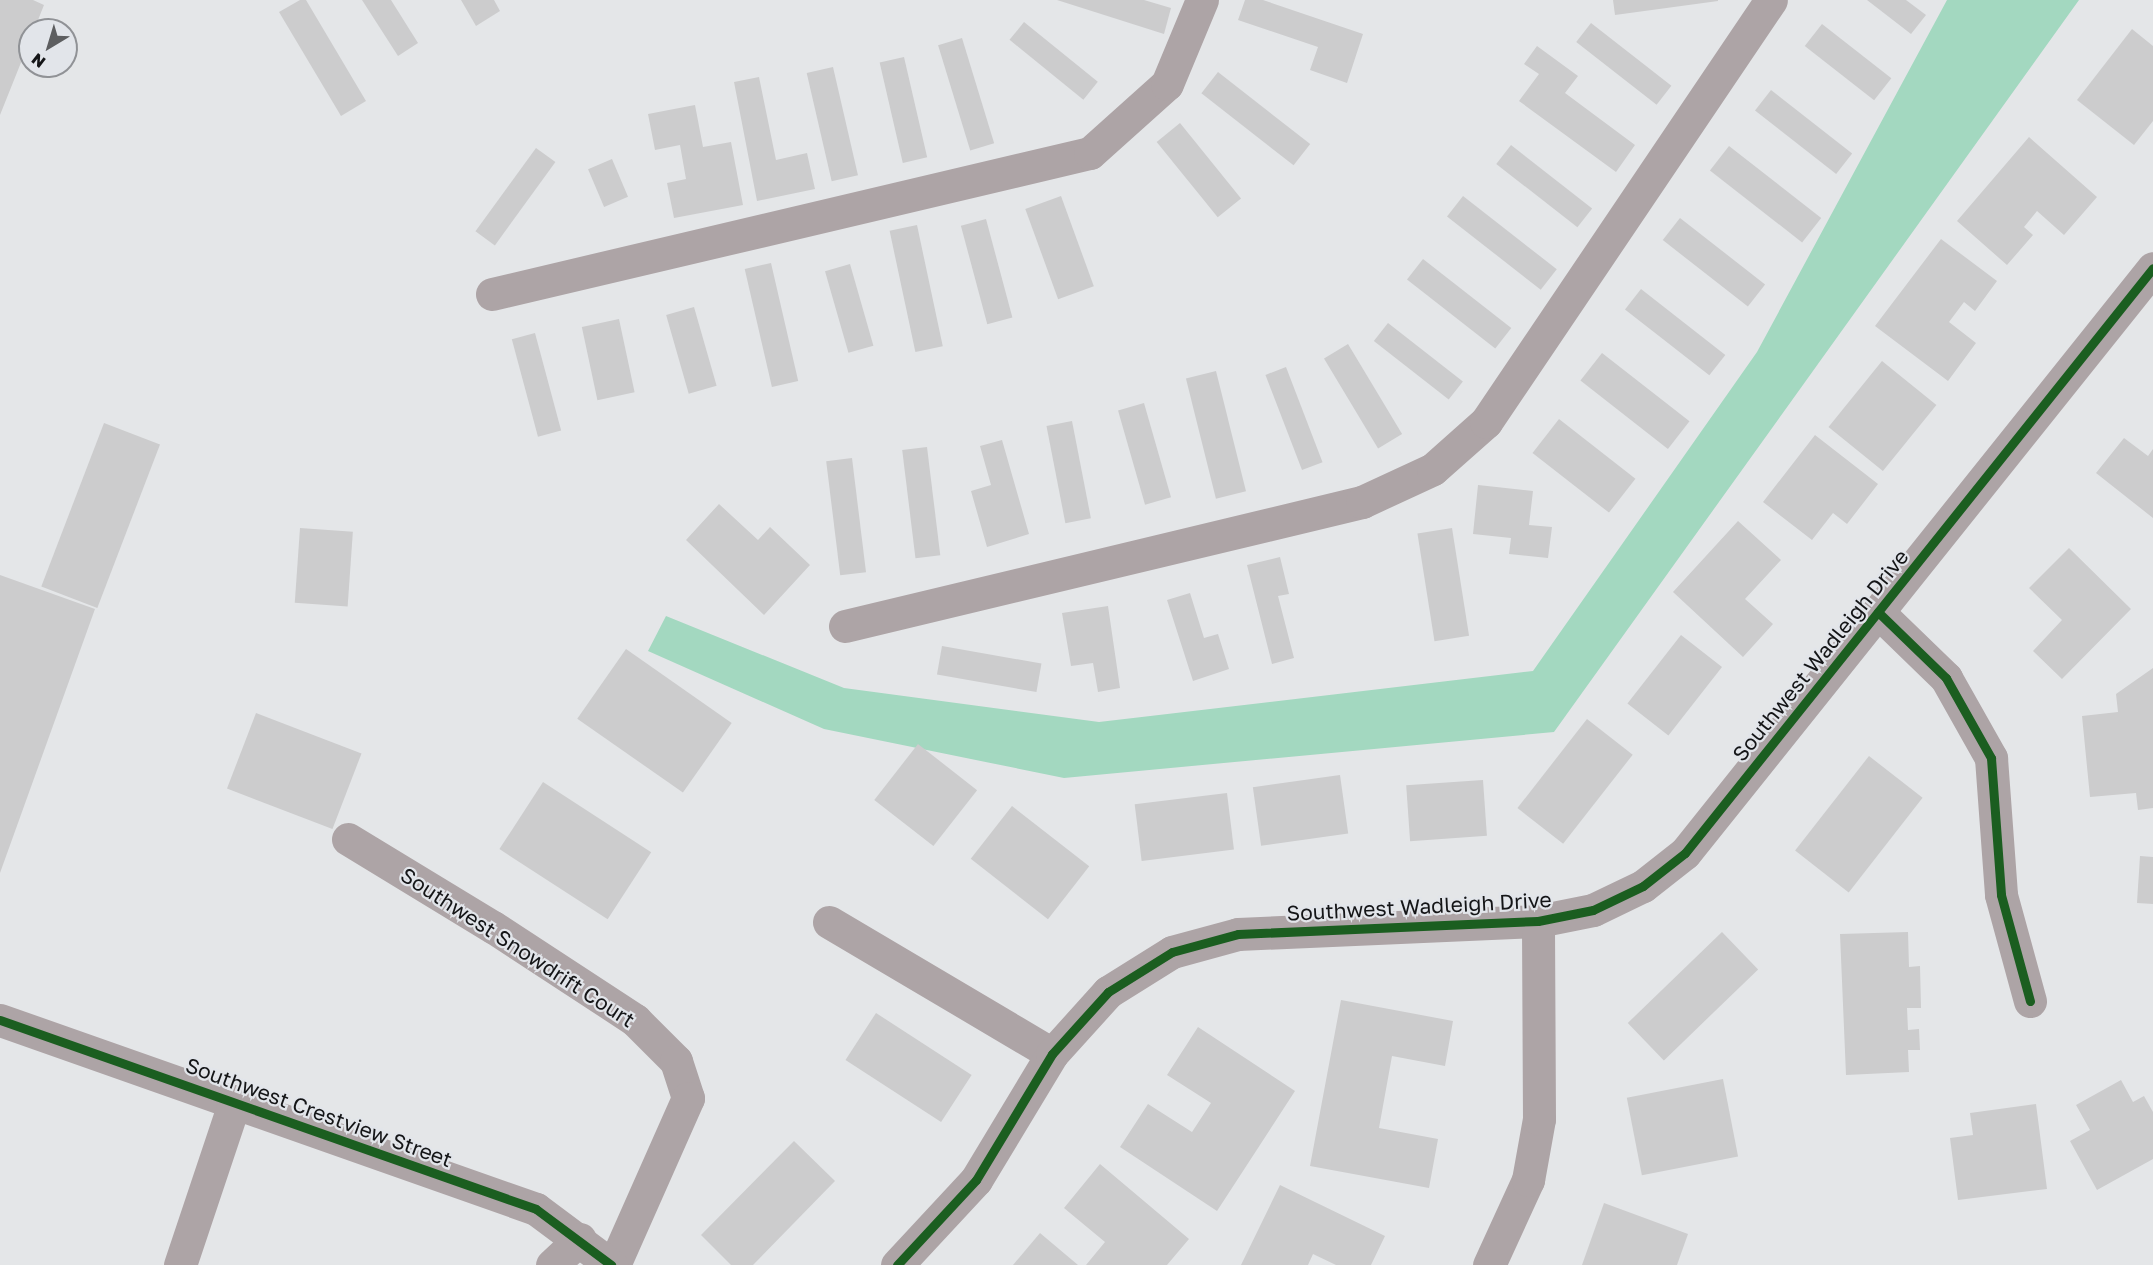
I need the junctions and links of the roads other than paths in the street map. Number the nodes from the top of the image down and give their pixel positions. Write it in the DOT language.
graph roads {
  1 [pos="1202,0"];
  2 [pos="1770,0"];
  3 [pos="2153,268"];
  4 [pos="492,294"];
  5 [pos="1878,612"];
  6 [pos="845,626"];
  7 [pos="348,839"];
  8 [pos="1538,921"];
  9 [pos="829,922"];
  10 [pos="2030,1001"];
  11 [pos="0,1020"];
  12 [pos="1052,1054"];
  13 [pos="235,1101"];
  14 [pos="580,1239"];
  15 [pos="180,1265"];
  16 [pos="552,1265"];
  17 [pos="613,1265"];
  18 [pos="897,1265"];
  19 [pos="1489,1265"];
  1 -- 4 [label="street"];
  2 -- 6 [label="street"];
  3 -- 5 [label="street, Southwest Wadleigh Drive"];
  5 -- 8 [label="street, Southwest Wadleigh Drive"];
  5 -- 10 [label="street"];
  7 -- 17 [label="street, Southwest Snowdrift Court"];
  8 -- 12 [label="street, Southwest Wadleigh Drive"];
  8 -- 19 [label="street"];
  9 -- 12 [label="street"];
  11 -- 13 [label="street, Southwest Crestview Street"];
  12 -- 18 [label="street, Southwest Wadleigh Drive"];
  13 -- 14 [label="street, Southwest Crestview Street"];
  13 -- 15 [label="street"];
  14 -- 16 [label="street"];
  14 -- 17 [label="street, Southwest Crestview Street"];
}
